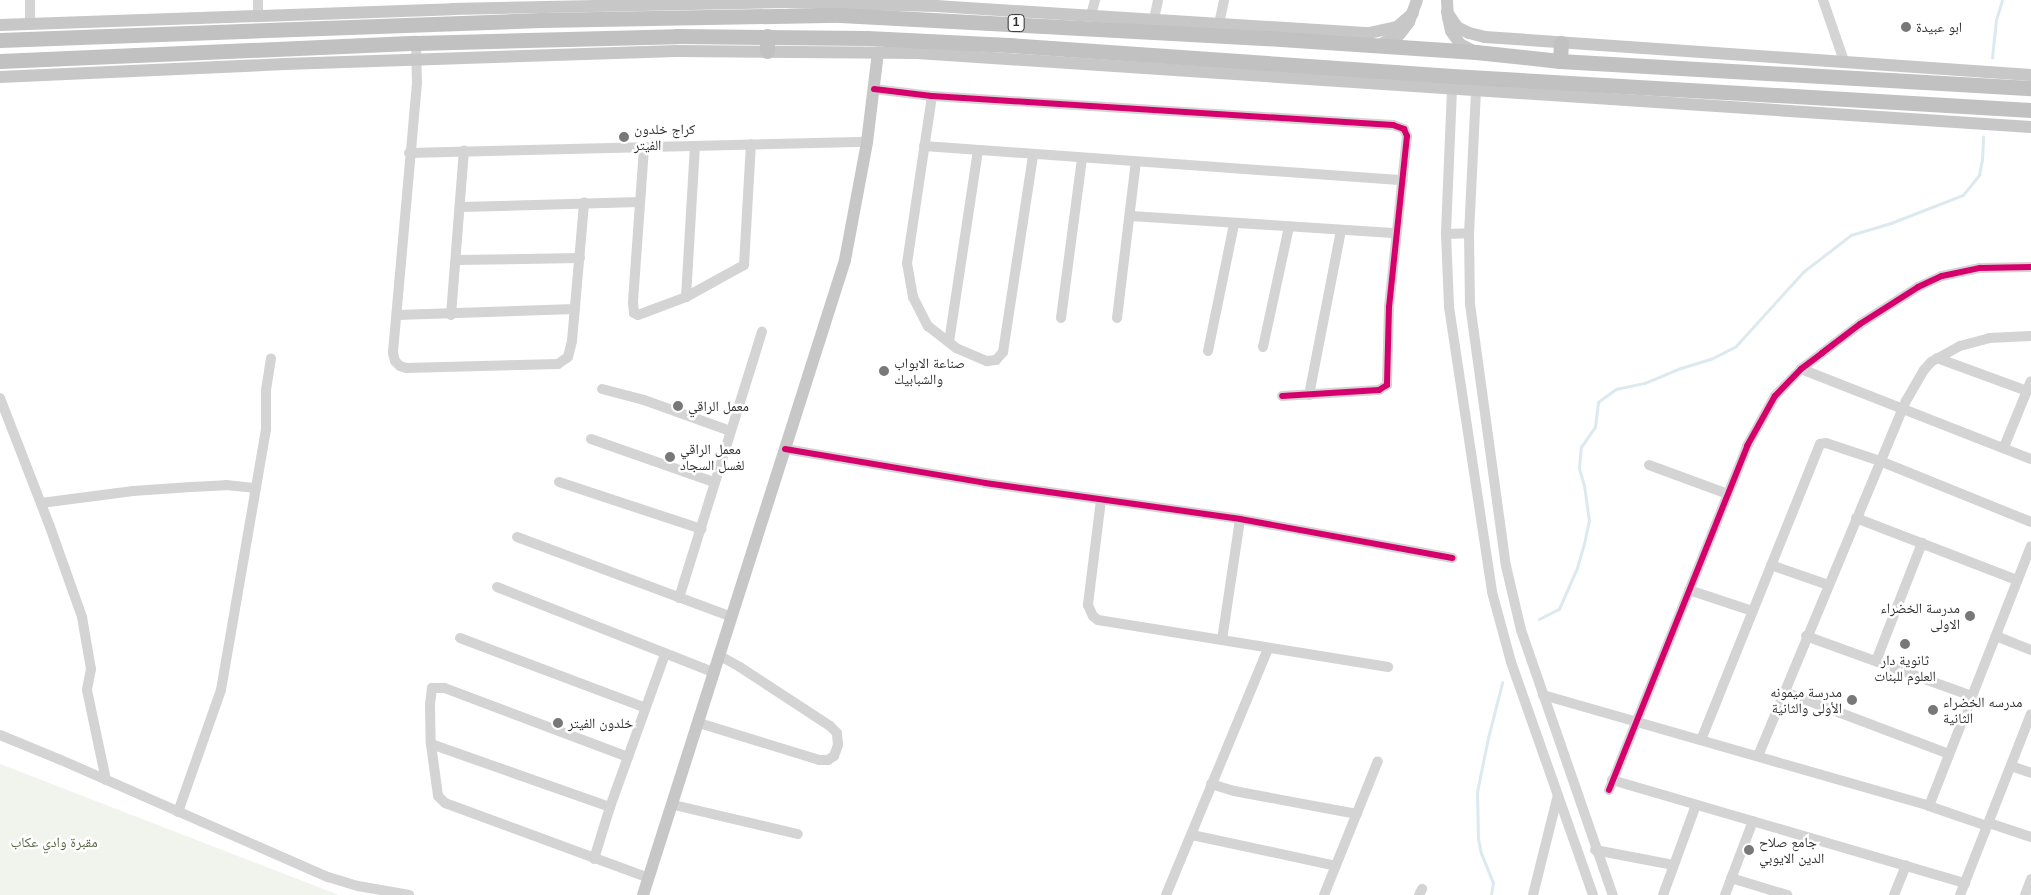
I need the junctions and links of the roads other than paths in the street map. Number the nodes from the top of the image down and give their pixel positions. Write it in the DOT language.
graph roads {
  1 [pos="30,0"];
  2 [pos="258,0"];
  3 [pos="1095,0"];
  4 [pos="1158,0"];
  5 [pos="1224,0"];
  6 [pos="1418,0"];
  7 [pos="1823,0"];
  8 [pos="658,2"];
  9 [pos="832,2"];
  10 [pos="1447,6"];
  11 [pos="784,9"];
  12 [pos="935,12"];
  13 [pos="541,13"];
  14 [pos="1413,13"];
  15 [pos="1091,15"];
  16 [pos="258,16"];
  17 [pos="452,16"];
  18 [pos="677,16"];
  19 [pos="1154,19"];
  20 [pos="30,24"];
  21 [pos="1219,24"];
  22 [pos="0,25"];
  23 [pos="1281,33"];
  24 [pos="676,36"];
  25 [pos="0,40"];
  26 [pos="416,43"];
  27 [pos="1561,43"];
  28 [pos="767,44"];
  29 [pos="1374,45"];
  30 [pos="871,48"];
  31 [pos="1476,52"];
  32 [pos="417,59"];
  33 [pos="0,60"];
  34 [pos="1560,60"];
  35 [pos="1844,61"];
  36 [pos="1272,70"];
  37 [pos="2031,75"];
  38 [pos="0,77"];
  39 [pos="2031,88"];
  40 [pos="874,89"];
  41 [pos="1452,89"];
  42 [pos="1476,91"];
  43 [pos="1590,91"];
  44 [pos="932,96"];
  45 [pos="2031,110"];
  46 [pos="2031,127"];
  47 [pos="867,142"];
  48 [pos="751,144"];
  49 [pos="924,146"];
  50 [pos="695,147"];
  51 [pos="644,148"];
  52 [pos="464,151"];
  53 [pos="978,151"];
  54 [pos="409,153"];
  55 [pos="1033,155"];
  56 [pos="1082,159"];
  57 [pos="1136,162"];
  58 [pos="1403,180"];
  59 [pos="639,202"];
  60 [pos="584,203"];
  61 [pos="461,207"];
  62 [pos="1131,216"];
  63 [pos="1234,224"];
  64 [pos="1289,227"];
  65 [pos="1341,231"];
  66 [pos="1396,233"];
  67 [pos="1470,233"];
  68 [pos="1446,234"];
  69 [pos="580,258"];
  70 [pos="456,260"];
  71 [pos="2031,267"];
  72 [pos="686,296"];
  73 [pos="575,310"];
  74 [pos="397,315"];
  75 [pos="451,315"];
  76 [pos="1061,318"];
  77 [pos="1116,318"];
  78 [pos="762,332"];
  79 [pos="2031,336"];
  80 [pos="949,342"];
  81 [pos="1263,348"];
  82 [pos="1208,351"];
  83 [pos="271,358"];
  84 [pos="1937,358"];
  85 [pos="1801,369"];
  86 [pos="2029,386"];
  87 [pos="602,389"];
  88 [pos="1309,395"];
  89 [pos="1282,396"];
  90 [pos="1,405"];
  91 [pos="1903,408"];
  92 [pos="730,431"];
  93 [pos="591,439"];
  94 [pos="2004,447"];
  95 [pos="785,448"];
  96 [pos="2031,459"];
  97 [pos="1880,461"];
  98 [pos="1649,466"];
  99 [pos="559,482"];
  100 [pos="714,482"];
  101 [pos="256,488"];
  102 [pos="1728,494"];
  103 [pos="1101,500"];
  104 [pos="41,503"];
  105 [pos="1856,518"];
  106 [pos="1240,519"];
  107 [pos="2031,522"];
  108 [pos="700,529"];
  109 [pos="517,537"];
  110 [pos="1922,543"];
  111 [pos="2031,546"];
  112 [pos="1452,558"];
  113 [pos="1771,564"];
  114 [pos="2018,580"];
  115 [pos="1828,585"];
  116 [pos="497,587"];
  117 [pos="1689,590"];
  118 [pos="679,598"];
  119 [pos="1752,612"];
  120 [pos="732,617"];
  121 [pos="1806,636"];
  122 [pos="1996,636"];
  123 [pos="460,638"];
  124 [pos="1222,640"];
  125 [pos="1268,648"];
  126 [pos="2031,650"];
  127 [pos="665,654"];
  128 [pos="720,656"];
  129 [pos="1876,661"];
  130 [pos="1388,667"];
  131 [pos="715,673"];
  132 [pos="1785,692"];
  133 [pos="1543,695"];
  134 [pos="1972,696"];
  135 [pos="644,707"];
  136 [pos="2031,714"];
  137 [pos="1550,716"];
  138 [pos="1532,718"];
  139 [pos="1636,721"];
  140 [pos="699,723"];
  141 [pos="0,735"];
  142 [pos="1701,740"];
  143 [pos="432,744"];
  144 [pos="1949,754"];
  145 [pos="1758,756"];
  146 [pos="628,757"];
  147 [pos="1378,761"];
  148 [pos="2011,766"];
  149 [pos="2031,773"];
  150 [pos="106,780"];
  151 [pos="1212,784"];
  152 [pos="1558,794"];
  153 [pos="674,805"];
  154 [pos="1696,805"];
  155 [pos="1929,806"];
  156 [pos="610,807"];
  157 [pos="178,812"];
  158 [pos="1357,814"];
  159 [pos="1753,821"];
  160 [pos="1988,824"];
  161 [pos="798,834"];
  162 [pos="1192,835"];
  163 [pos="2031,837"];
  164 [pos="1595,850"];
  165 [pos="594,859"];
  166 [pos="1674,865"];
  167 [pos="1906,865"];
  168 [pos="1336,866"];
  169 [pos="649,878"];
  170 [pos="1731,878"];
  171 [pos="2031,879"];
  172 [pos="1965,883"];
  173 [pos="409,895"];
  174 [pos="643,895"];
  175 [pos="1166,895"];
  176 [pos="1324,895"];
  177 [pos="1533,895"];
  178 [pos="1593,895"];
  179 [pos="1613,895"];
  180 [pos="1663,895"];
  181 [pos="1725,895"];
  182 [pos="1787,895"];
  183 [pos="1894,895"];
  184 [pos="1960,895"];
  185 [pos="2025,895"];
  1 -- 20 [label="street"];
  2 -- 16 [label="street"];
  3 -- 15 [label="street"];
  4 -- 19 [label="street"];
  5 -- 21 [label="street"];
  6 -- 14 [label="main road"];
  7 -- 35 [label="street"];
  8 -- 11 [label="main road"];
  8 -- 13 [label="main road"];
  9 -- 11 [label="main road"];
  9 -- 12 [label="main road"];
  10 -- 27 [label="main road"];
  10 -- 31 [label="main road"];
  11 -- 12 [label="highway, 1"];
  11 -- 18 [label="highway, 1"];
  12 -- 15 [label="main road"];
  12 -- 23 [label="highway, 1"];
  13 -- 17 [label="highway, 1"];
  13 -- 18 [label="highway, 1"];
  14 -- 23 [label="main road"];
  14 -- 29 [label="main road"];
  15 -- 19 [label="main road"];
  16 -- 17 [label="main road"];
  16 -- 20 [label="main road"];
  17 -- 25 [label="highway, 1"];
  18 -- 24 [label="highway"];
  19 -- 21 [label="main road"];
  20 -- 22 [label="main road"];
  21 -- 23 [label="main road"];
  23 -- 29 [label="highway, 1"];
  24 -- 26 [label="highway, 1"];
  24 -- 28 [label="highway, 1"];
  26 -- 32 [label="street"];
  26 -- 33 [label="highway, 1"];
  27 -- 34 [label="highway"];
  27 -- 35 [label="main road"];
  28 -- 30 [label="highway, 1"];
  28 -- 32 [label="main road"];
  29 -- 31 [label="highway, 1"];
  30 -- 36 [label="highway, 1"];
  30 -- 40 [label="main road"];
  31 -- 34 [label="highway, 1"];
  32 -- 38 [label="main road"];
  32 -- 54 [label="street"];
  34 -- 39 [label="highway, 1"];
  35 -- 37 [label="main road"];
  36 -- 41 [label="main road"];
  36 -- 43 [label="highway, 1"];
  40 -- 44 [label="street"];
  40 -- 47 [label="main road"];
  41 -- 42 [label="main road"];
  41 -- 68 [label="street"];
  42 -- 43 [label="main road"];
  42 -- 67 [label="street"];
  43 -- 45 [label="highway, 1"];
  43 -- 46 [label="main road"];
  44 -- 49 [label="street"];
  44 -- 58 [label="street"];
  47 -- 48 [label="street"];
  47 -- 95 [label="main road"];
  48 -- 50 [label="street"];
  48 -- 72 [label="street"];
  49 -- 53 [label="street"];
  49 -- 80 [label="street"];
  50 -- 51 [label="street"];
  50 -- 72 [label="street"];
  51 -- 52 [label="street"];
  51 -- 59 [label="street"];
  52 -- 54 [label="street"];
  52 -- 61 [label="street"];
  53 -- 55 [label="street"];
  53 -- 80 [label="street"];
  54 -- 74 [label="street"];
  55 -- 56 [label="street"];
  55 -- 80 [label="street"];
  56 -- 57 [label="street"];
  56 -- 76 [label="street"];
  57 -- 58 [label="street"];
  57 -- 62 [label="street"];
  58 -- 66 [label="street"];
  59 -- 60 [label="street"];
  59 -- 72 [label="street"];
  60 -- 61 [label="street"];
  60 -- 69 [label="street"];
  61 -- 70 [label="street"];
  62 -- 63 [label="street"];
  62 -- 77 [label="street"];
  63 -- 64 [label="street"];
  63 -- 82 [label="street"];
  64 -- 65 [label="street"];
  64 -- 81 [label="street"];
  65 -- 66 [label="street"];
  65 -- 88 [label="street"];
  66 -- 88 [label="street"];
  67 -- 68 [label="street"];
  67 -- 133 [label="street"];
  68 -- 138 [label="street"];
  69 -- 70 [label="street"];
  69 -- 73 [label="street"];
  70 -- 75 [label="street"];
  71 -- 85 [label="street"];
  73 -- 74 [label="street"];
  73 -- 75 [label="street"];
  74 -- 75 [label="street"];
  78 -- 92 [label="street"];
  79 -- 84 [label="street"];
  83 -- 101 [label="street"];
  84 -- 86 [label="street"];
  84 -- 91 [label="street"];
  85 -- 91 [label="street"];
  85 -- 102 [label="street"];
  86 -- 94 [label="street"];
  87 -- 92 [label="street"];
  88 -- 89 [label="street"];
  90 -- 104 [label="street"];
  91 -- 94 [label="street"];
  91 -- 97 [label="street"];
  92 -- 100 [label="street"];
  93 -- 100 [label="street"];
  94 -- 96 [label="street"];
  95 -- 103 [label="street"];
  95 -- 120 [label="main road"];
  97 -- 105 [label="street"];
  97 -- 107 [label="street"];
  97 -- 113 [label="street"];
  98 -- 102 [label="street"];
  99 -- 108 [label="street"];
  100 -- 108 [label="street"];
  101 -- 104 [label="street"];
  101 -- 157 [label="street"];
  102 -- 117 [label="street"];
  103 -- 106 [label="street"];
  103 -- 124 [label="street"];
  104 -- 150 [label="street"];
  105 -- 110 [label="street"];
  105 -- 115 [label="street"];
  106 -- 112 [label="street"];
  106 -- 124 [label="street"];
  108 -- 118 [label="street"];
  109 -- 118 [label="street"];
  110 -- 114 [label="street"];
  110 -- 129 [label="street"];
  111 -- 114 [label="street"];
  113 -- 115 [label="street"];
  113 -- 119 [label="street"];
  114 -- 122 [label="street"];
  115 -- 121 [label="street"];
  116 -- 127 [label="street"];
  117 -- 119 [label="street"];
  117 -- 139 [label="street"];
  118 -- 120 [label="street"];
  119 -- 142 [label="street"];
  120 -- 128 [label="main road"];
  121 -- 129 [label="street"];
  121 -- 132 [label="street"];
  122 -- 126 [label="street"];
  122 -- 134 [label="street"];
  123 -- 135 [label="street"];
  124 -- 125 [label="street"];
  125 -- 130 [label="street"];
  125 -- 151 [label="street"];
  127 -- 131 [label="street"];
  127 -- 135 [label="street"];
  128 -- 131 [label="main road"];
  128 -- 140 [label="street"];
  129 -- 134 [label="street"];
  131 -- 140 [label="main road"];
  132 -- 144 [label="street"];
  132 -- 145 [label="street"];
  133 -- 137 [label="street"];
  133 -- 139 [label="street"];
  134 -- 144 [label="street"];
  135 -- 146 [label="street"];
  136 -- 148 [label="street"];
  137 -- 138 [label="street"];
  137 -- 164 [label="street"];
  138 -- 152 [label="street"];
  139 -- 142 [label="street"];
  139 -- 154 [label="street"];
  140 -- 153 [label="main road"];
  141 -- 150 [label="street"];
  142 -- 145 [label="street"];
  143 -- 146 [label="street"];
  143 -- 156 [label="street"];
  143 -- 165 [label="street"];
  144 -- 155 [label="street"];
  145 -- 155 [label="street"];
  146 -- 156 [label="street"];
  147 -- 158 [label="street"];
  148 -- 149 [label="street"];
  148 -- 160 [label="street"];
  150 -- 157 [label="street"];
  151 -- 158 [label="street"];
  151 -- 162 [label="street"];
  152 -- 177 [label="street"];
  152 -- 178 [label="street"];
  153 -- 161 [label="street"];
  153 -- 169 [label="main road"];
  154 -- 159 [label="street"];
  154 -- 166 [label="street"];
  155 -- 160 [label="street"];
  156 -- 165 [label="street"];
  157 -- 173 [label="street"];
  158 -- 168 [label="street"];
  159 -- 167 [label="street"];
  159 -- 170 [label="street"];
  160 -- 163 [label="street"];
  160 -- 172 [label="street"];
  162 -- 168 [label="street"];
  162 -- 175 [label="street"];
  164 -- 166 [label="street"];
  164 -- 179 [label="street"];
  165 -- 169 [label="street"];
  166 -- 180 [label="street"];
  167 -- 172 [label="street"];
  167 -- 183 [label="street"];
  168 -- 176 [label="street"];
  169 -- 174 [label="main road"];
  170 -- 181 [label="street"];
  170 -- 182 [label="street"];
  171 -- 185 [label="street"];
  172 -- 184 [label="street"];
}
